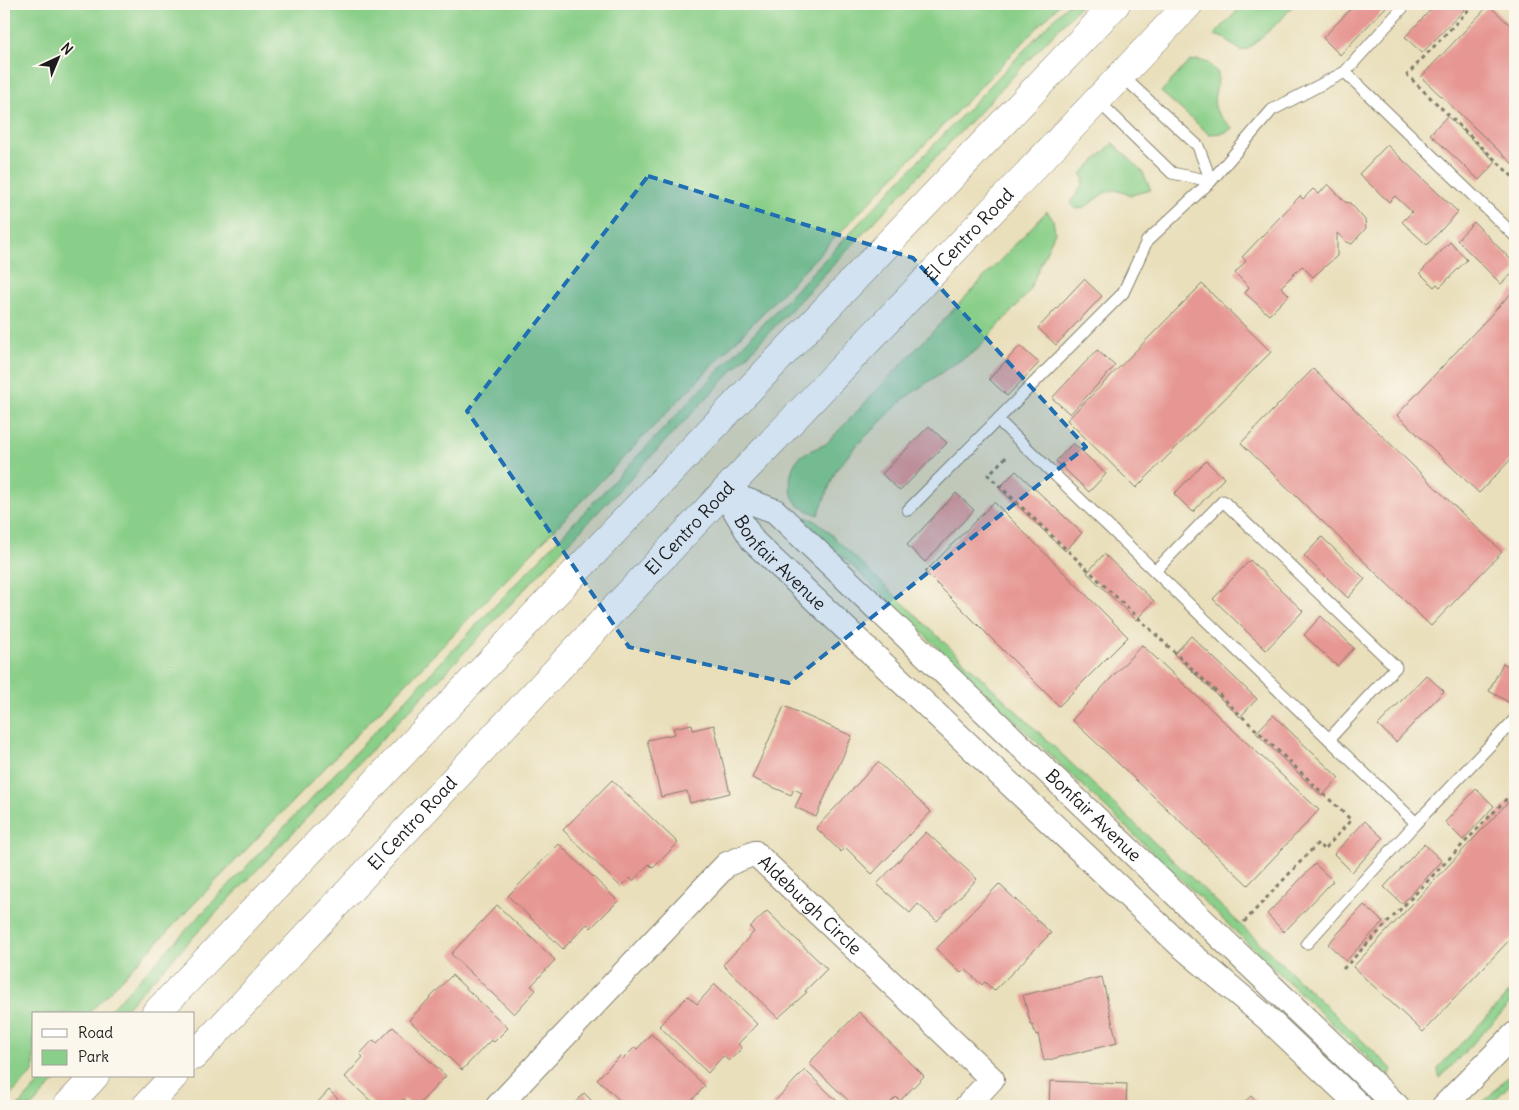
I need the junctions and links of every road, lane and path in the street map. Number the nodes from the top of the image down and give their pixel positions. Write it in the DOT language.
graph roads {
  1 [pos="1116,4"];
  2 [pos="1189,4"];
  3 [pos="1406,4"];
  4 [pos="1474,4"];
  5 [pos="1345,72"];
  6 [pos="1121,74"];
  7 [pos="1097,100"];
  8 [pos="1515,179"];
  9 [pos="1211,181"];
  10 [pos="1515,236"];
  11 [pos="998,420"];
  12 [pos="1006,456"];
  13 [pos="724,492"];
  14 [pos="908,510"];
  15 [pos="1155,571"];
  16 [pos="1515,719"];
  17 [pos="1330,740"];
  18 [pos="1515,790"];
  19 [pos="1416,823"];
  20 [pos="1242,924"];
  21 [pos="1307,943"];
  22 [pos="1343,969"];
  23 [pos="157,1012"];
  24 [pos="1515,1034"];
  25 [pos="195,1055"];
  26 [pos="93,1078"];
  27 [pos="172,1078"];
  28 [pos="67,1106"];
  29 [pos="146,1106"];
  30 [pos="498,1106"];
  31 [pos="967,1106"];
  32 [pos="1360,1106"];
  33 [pos="1397,1106"];
  34 [pos="1444,1106"];
  1 -- 23 [label="main road"];
  2 -- 6 [label="main road, El Centro Road"];
  3 -- 5 [label="lane"];
  4 -- 8 [label="path"];
  5 -- 9 [label="lane"];
  5 -- 10 [label="lane"];
  6 -- 7 [label="main road, El Centro Road"];
  6 -- 9 [label="lane"];
  7 -- 9 [label="lane"];
  7 -- 13 [label="main road, El Centro Road"];
  9 -- 11 [label="lane"];
  11 -- 14 [label="lane"];
  11 -- 15 [label="lane"];
  12 -- 20 [label="path"];
  13 -- 25 [label="main road, El Centro Road"];
  13 -- 32 [label="street, Bonfair Avenue"];
  13 -- 33 [label="street, Bonfair Avenue"];
  15 -- 17 [label="lane"];
  15 -- 17 [label="lane"];
  16 -- 19 [label="lane"];
  17 -- 19 [label="lane"];
  18 -- 22 [label="path"];
  19 -- 21 [label="lane"];
  24 -- 34 [label="street"];
  26 -- 28 [label="main road"];
  27 -- 29 [label="main road"];
  30 -- 31 [label="street, Aldeburgh Circle"];
}
